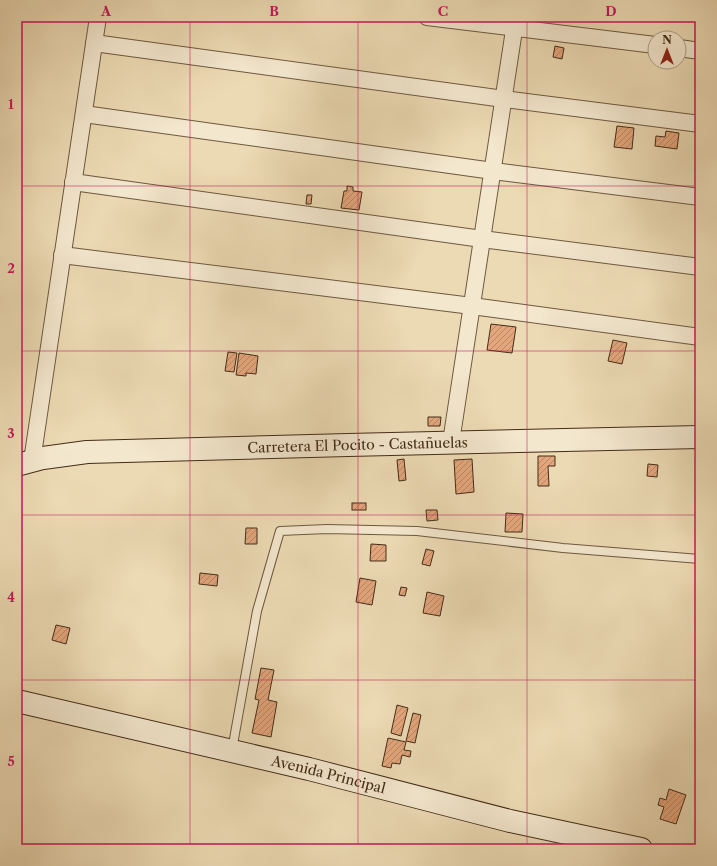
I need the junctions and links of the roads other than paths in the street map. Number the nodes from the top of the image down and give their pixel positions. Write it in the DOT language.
graph roads {
  1 [pos="98,17"];
  2 [pos="427,17"];
  3 [pos="516,22"];
  4 [pos="94,44"];
  5 [pos="647,44"];
  6 [pos="687,49"];
  7 [pos="700,51"];
  8 [pos="504,99"];
  9 [pos="84,114"];
  10 [pos="700,124"];
  11 [pos="493,171"];
  12 [pos="73,182"];
  13 [pos="700,197"];
  14 [pos="482,238"];
  15 [pos="62,255"];
  16 [pos="700,267"];
  17 [pos="472,306"];
  18 [pos="700,337"];
  19 [pos="700,438"];
  20 [pos="451,442"];
  21 [pos="24,463"];
  22 [pos="700,559"];
  23 [pos="17,701"];
  24 [pos="232,750"];
  25 [pos="641,849"];
  1 -- 4 [label="street"];
  2 -- 3 [label="street"];
  3 -- 5 [label="street"];
  3 -- 8 [label="street"];
  4 -- 8 [label="street"];
  4 -- 9 [label="street"];
  6 -- 7 [label="street"];
  8 -- 10 [label="street"];
  8 -- 11 [label="street"];
  9 -- 11 [label="street"];
  9 -- 12 [label="street"];
  11 -- 13 [label="street"];
  11 -- 14 [label="street"];
  12 -- 14 [label="street"];
  12 -- 15 [label="street"];
  14 -- 16 [label="street"];
  14 -- 17 [label="street"];
  15 -- 17 [label="street"];
  15 -- 21 [label="street"];
  17 -- 18 [label="street"];
  17 -- 20 [label="street"];
  19 -- 20 [label="main road, Carretera El Pocito - Castañuelas"];
  20 -- 21 [label="main road, Carretera El Pocito - Castañuelas"];
  22 -- 24 [label="lane"];
  23 -- 24 [label="main road, Avenida Principal"];
  24 -- 25 [label="main road, Avenida Principal"];
}
